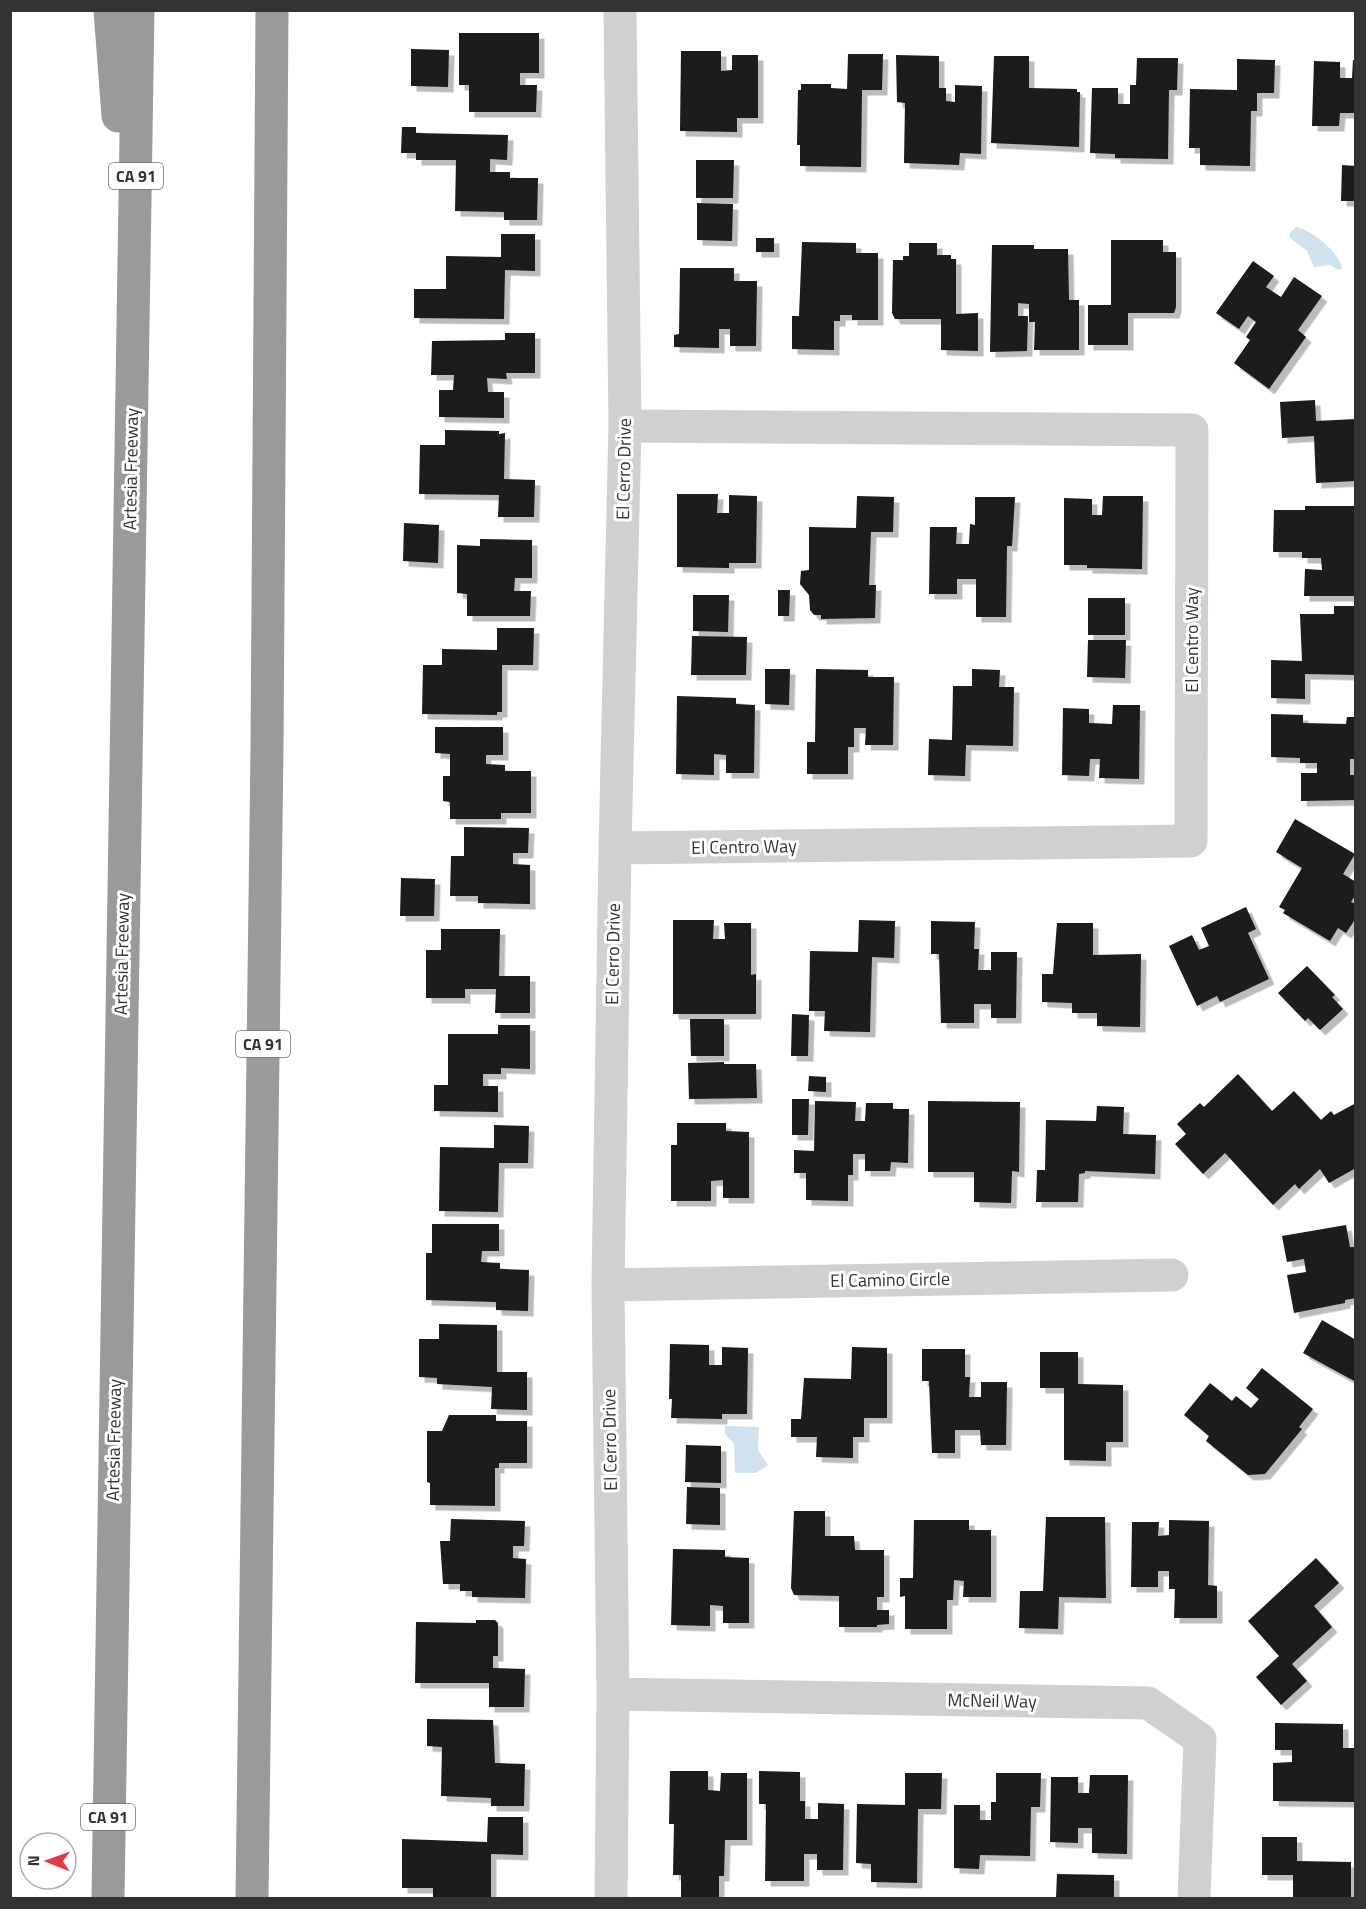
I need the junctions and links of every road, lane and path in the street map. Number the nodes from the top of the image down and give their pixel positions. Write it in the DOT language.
graph roads {
  1 [pos="272,10"];
  2 [pos="620,10"];
  3 [pos="124,20"];
  4 [pos="626,426"];
  5 [pos="615,848"];
  6 [pos="1172,1275"];
  7 [pos="608,1285"];
  8 [pos="613,1694"];
  9 [pos="109,1735"];
  10 [pos="254,1783"];
  11 [pos="94,1899"];
  12 [pos="108,1899"];
  13 [pos="252,1899"];
  14 [pos="260,1899"];
  15 [pos="611,1899"];
  16 [pos="1194,1899"];
  1 -- 10 [label="highway, CA 91"];
  2 -- 4 [label="street, El Cerro Drive"];
  3 -- 9 [label="highway, Artesia Freeway / CA 91"];
  4 -- 5 [label="street, El Cerro Drive"];
  4 -- 5 [label="street, El Centro Way"];
  5 -- 7 [label="street, El Cerro Drive"];
  6 -- 7 [label="street, El Camino Circle"];
  7 -- 8 [label="street, El Cerro Drive"];
  8 -- 15 [label="street, El Cerro Drive"];
  8 -- 16 [label="street, McNeil Way"];
  9 -- 11 [label="highway"];
  9 -- 12 [label="highway, Artesia Freeway / CA 91"];
  10 -- 13 [label="highway, CA 91"];
  10 -- 14 [label="highway"];
}
